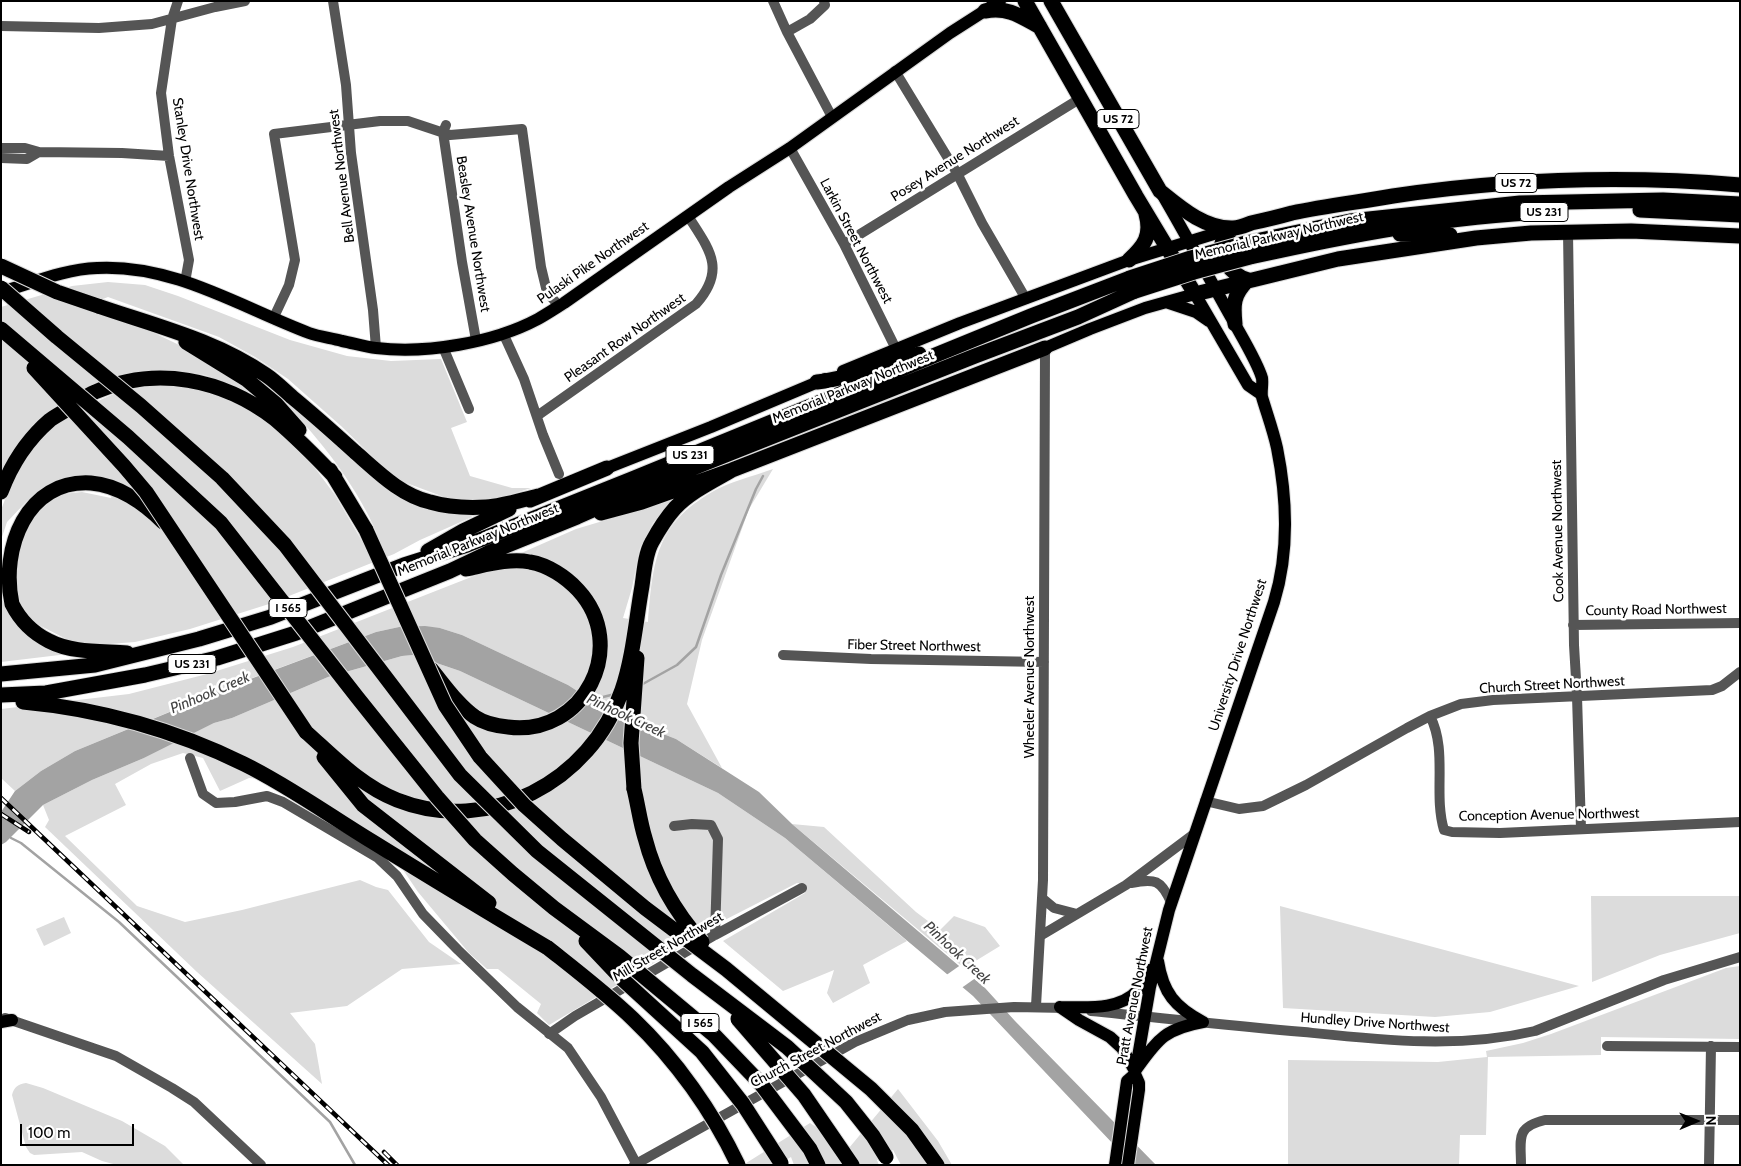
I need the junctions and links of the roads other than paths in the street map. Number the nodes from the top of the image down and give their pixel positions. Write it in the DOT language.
graph roads {
  1 [pos="178,1"];
  2 [pos="245,1"];
  3 [pos="333,1"];
  4 [pos="773,1"];
  5 [pos="824,1"];
  6 [pos="1000,1"];
  7 [pos="1025,1"];
  8 [pos="1051,1"];
  9 [pos="1060,1"];
  10 [pos="988,6"];
  11 [pos="1061,18"];
  12 [pos="172,19"];
  13 [pos="1,26"];
  14 [pos="1040,27"];
  15 [pos="787,32"];
  16 [pos="895,71"];
  17 [pos="1081,98"];
  18 [pos="832,117"];
  19 [pos="348,125"];
  20 [pos="444,129"];
  21 [pos="1,148"];
  22 [pos="790,148"];
  23 [pos="39,152"];
  24 [pos="169,156"];
  25 [pos="1,158"];
  26 [pos="957,173"];
  27 [pos="1740,185"];
  28 [pos="1444,190"];
  29 [pos="1160,191"];
  30 [pos="1740,204"];
  31 [pos="1144,208"];
  32 [pos="1740,215"];
  33 [pos="688,216"];
  34 [pos="1233,228"];
  35 [pos="1350,229"];
  36 [pos="1568,232"];
  37 [pos="1740,236"];
  38 [pos="1476,238"];
  39 [pos="1190,241"];
  40 [pos="844,244"];
  41 [pos="1168,248"];
  42 [pos="1129,260"];
  43 [pos="1,266"];
  44 [pos="1248,280"];
  45 [pos="185,282"];
  46 [pos="1132,284"];
  47 [pos="1,288"];
  48 [pos="1216,289"];
  49 [pos="1,292"];
  50 [pos="1195,294"];
  51 [pos="1026,299"];
  52 [pos="1166,302"];
  53 [pos="559,306"];
  54 [pos="1146,308"];
  55 [pos="274,317"];
  56 [pos="1235,324"];
  57 [pos="1214,326"];
  58 [pos="158,327"];
  59 [pos="1,331"];
  60 [pos="503,333"];
  61 [pos="476,340"];
  62 [pos="973,340"];
  63 [pos="443,347"];
  64 [pos="376,348"];
  65 [pos="1045,348"];
  66 [pos="896,349"];
  67 [pos="974,356"];
  68 [pos="818,382"];
  69 [pos="1261,394"];
  70 [pos="469,409"];
  71 [pos="880,413"];
  72 [pos="537,416"];
  73 [pos="607,468"];
  74 [pos="732,470"];
  75 [pos="558,474"];
  76 [pos="335,477"];
  77 [pos="1,492"];
  78 [pos="538,496"];
  79 [pos="577,518"];
  80 [pos="175,535"];
  81 [pos="404,565"];
  82 [pos="450,571"];
  83 [pos="638,619"];
  84 [pos="1740,623"];
  85 [pos="1573,625"];
  86 [pos="144,654"];
  87 [pos="783,655"];
  88 [pos="423,660"];
  89 [pos="1044,662"];
  90 [pos="1,674"];
  91 [pos="1737,678"];
  92 [pos="1,695"];
  93 [pos="1577,696"];
  94 [pos="1,699"];
  95 [pos="1430,716"];
  96 [pos="306,732"];
  97 [pos="190,758"];
  98 [pos="1205,800"];
  99 [pos="1740,822"];
  100 [pos="674,826"];
  101 [pos="1580,829"];
  102 [pos="1194,834"];
  103 [pos="1126,885"];
  104 [pos="802,888"];
  105 [pos="1042,898"];
  106 [pos="1171,902"];
  107 [pos="554,908"];
  108 [pos="1077,914"];
  109 [pos="714,935"];
  110 [pos="1040,936"];
  111 [pos="548,948"];
  112 [pos="1157,954"];
  113 [pos="1740,957"];
  114 [pos="726,969"];
  115 [pos="692,975"];
  116 [pos="1036,1006"];
  117 [pos="1060,1008"];
  118 [pos="1144,1016"];
  119 [pos="5,1020"];
  120 [pos="1203,1022"];
  121 [pos="549,1034"];
  122 [pos="1607,1046"];
  123 [pos="1711,1046"];
  124 [pos="1740,1047"];
  125 [pos="1135,1073"];
  126 [pos="1709,1120"];
  127 [pos="1740,1120"];
  128 [pos="887,1161"];
  129 [pos="636,1164"];
  130 [pos="781,1164"];
  131 [pos="260,1165"];
  132 [pos="738,1165"];
  133 [pos="818,1165"];
  134 [pos="852,1165"];
  135 [pos="937,1165"];
  136 [pos="1115,1165"];
  137 [pos="1128,1165"];
  138 [pos="1521,1165"];
  139 [pos="1709,1165"];
  1 -- 12 [label="street, Stanley Drive Northwest"];
  2 -- 12 [label="street"];
  3 -- 19 [label="street, Bell Avenue Northwest"];
  4 -- 15 [label="street"];
  5 -- 15 [label="street"];
  6 -- 10 [label="main road, Pulaski Pike Northwest"];
  7 -- 14 [label="highway, University Drive Northwest / US 72"];
  8 -- 11 [label="highway, University Drive Northwest / US 72"];
  9 -- 11 [label="highway"];
  10 -- 14 [label="highway"];
  10 -- 16 [label="main road, Pulaski Pike Northwest"];
  11 -- 29 [label="highway, University Drive Northwest / US 72"];
  12 -- 13 [label="street"];
  12 -- 24 [label="street, Stanley Drive Northwest"];
  14 -- 17 [label="highway, University Drive Northwest / US 72"];
  15 -- 18 [label="street"];
  16 -- 18 [label="main road, Pulaski Pike Northwest"];
  16 -- 26 [label="street"];
  17 -- 26 [label="street, Posey Avenue Northwest"];
  17 -- 31 [label="highway, University Drive Northwest / US 72"];
  18 -- 22 [label="main road, Pulaski Pike Northwest"];
  19 -- 20 [label="street"];
  19 -- 55 [label="street"];
  19 -- 64 [label="street, Bell Avenue Northwest"];
  20 -- 53 [label="street"];
  20 -- 61 [label="street, Beasley Avenue Northwest"];
  21 -- 23 [label="street"];
  22 -- 33 [label="main road, Pulaski Pike Northwest"];
  22 -- 40 [label="street, Larkin Street Northwest"];
  23 -- 24 [label="street"];
  23 -- 25 [label="street"];
  24 -- 45 [label="street, Stanley Drive Northwest"];
  26 -- 40 [label="street, Posey Avenue Northwest"];
  26 -- 51 [label="street"];
  27 -- 28 [label="highway, US 72"];
  28 -- 34 [label="highway, US 72"];
  28 -- 35 [label="highway"];
  29 -- 34 [label="highway, US 72"];
  29 -- 39 [label="main road, University Drive Northwest / US 72"];
  30 -- 35 [label="highway, Memorial Parkway Northwest / US 231"];
  31 -- 41 [label="highway, University Drive Northwest / US 72"];
  31 -- 42 [label="highway"];
  32 -- 35 [label="highway, Memorial Parkway Northwest / US 231"];
  33 -- 53 [label="main road, Pulaski Pike Northwest"];
  33 -- 72 [label="street, Pleasant Row Northwest"];
  34 -- 39 [label="main road"];
  34 -- 44 [label="highway"];
  35 -- 38 [label="highway"];
  35 -- 46 [label="highway, Memorial Parkway Northwest / US 231, bridge"];
  36 -- 37 [label="highway"];
  36 -- 38 [label="highway"];
  36 -- 85 [label="street, Cook Avenue Northwest"];
  38 -- 44 [label="highway"];
  39 -- 41 [label="main road"];
  39 -- 48 [label="main road, University Drive Northwest / US 72"];
  40 -- 66 [label="street, Larkin Street Northwest"];
  41 -- 42 [label="main road"];
  41 -- 50 [label="highway, University Drive Northwest / US 72"];
  42 -- 51 [label="main road"];
  42 -- 54 [label="main road"];
  43 -- 58 [label="highway, bridge"];
  44 -- 48 [label="highway"];
  44 -- 56 [label="highway"];
  45 -- 49 [label="main road, Pulaski Pike Northwest"];
  45 -- 55 [label="main road, Pulaski Pike Northwest"];
  46 -- 62 [label="highway, Memorial Parkway Northwest / US 231"];
  46 -- 67 [label="highway, Memorial Parkway Northwest / US 231"];
  47 -- 115 [label="highway, I 565, bridge"];
  48 -- 50 [label="highway"];
  48 -- 56 [label="main road, University Drive Northwest"];
  50 -- 52 [label="main road"];
  50 -- 57 [label="main road, University Drive Northwest"];
  51 -- 66 [label="main road"];
  52 -- 54 [label="main road"];
  52 -- 57 [label="main road"];
  53 -- 60 [label="main road, Pulaski Pike Northwest"];
  54 -- 65 [label="main road"];
  55 -- 64 [label="main road, Pulaski Pike Northwest"];
  56 -- 69 [label="main road, University Drive Northwest"];
  57 -- 69 [label="main road, University Drive Northwest"];
  58 -- 76 [label="highway"];
  58 -- 78 [label="highway"];
  59 -- 80 [label="highway, bridge"];
  59 -- 107 [label="highway, I 565, bridge"];
  60 -- 61 [label="main road, Pulaski Pike Northwest"];
  60 -- 72 [label="street"];
  61 -- 63 [label="main road, Pulaski Pike Northwest"];
  62 -- 68 [label="highway"];
  62 -- 81 [label="highway, Memorial Parkway Northwest / US 231"];
  63 -- 64 [label="main road, Pulaski Pike Northwest"];
  63 -- 70 [label="street"];
  65 -- 71 [label="highway"];
  65 -- 89 [label="street, Wheeler Avenue Northwest"];
  66 -- 68 [label="main road"];
  67 -- 71 [label="highway"];
  67 -- 79 [label="highway, Memorial Parkway Northwest / US 231"];
  68 -- 73 [label="main road"];
  69 -- 98 [label="main road, University Drive Northwest"];
  71 -- 74 [label="highway"];
  72 -- 75 [label="street"];
  73 -- 78 [label="highway"];
  74 -- 79 [label="highway"];
  74 -- 83 [label="highway"];
  76 -- 77 [label="highway"];
  76 -- 88 [label="highway, bridge"];
  78 -- 81 [label="highway"];
  79 -- 82 [label="highway, Memorial Parkway Northwest / US 231"];
  80 -- 86 [label="highway, bridge"];
  80 -- 96 [label="highway, bridge"];
  81 -- 86 [label="highway, Memorial Parkway Northwest / US 231"];
  82 -- 88 [label="highway, bridge"];
  82 -- 92 [label="highway, Memorial Parkway Northwest / US 231"];
  83 -- 96 [label="highway, bridge"];
  83 -- 114 [label="highway, bridge"];
  84 -- 85 [label="street, County Road Northwest"];
  85 -- 93 [label="street, Cook Avenue Northwest"];
  86 -- 90 [label="highway, Memorial Parkway Northwest / US 231"];
  87 -- 89 [label="street, Fiber Street Northwest"];
  88 -- 114 [label="highway, bridge"];
  89 -- 105 [label="street, Wheeler Avenue Northwest"];
  91 -- 93 [label="street, Church Street Northwest"];
  93 -- 95 [label="street, Church Street Northwest"];
  93 -- 101 [label="street, Cook Avenue Northwest"];
  94 -- 111 [label="highway"];
  95 -- 98 [label="street, Church Street Northwest"];
  95 -- 101 [label="street, Conception Avenue Northwest"];
  96 -- 111 [label="highway"];
  97 -- 121 [label="street"];
  98 -- 102 [label="main road, University Drive Northwest"];
  99 -- 101 [label="street, Conception Avenue Northwest"];
  100 -- 109 [label="street"];
  102 -- 103 [label="street"];
  102 -- 106 [label="main road, Pratt Avenue Northwest"];
  103 -- 106 [label="street"];
  103 -- 108 [label="street"];
  104 -- 109 [label="street, Mill Street Northwest"];
  105 -- 108 [label="street"];
  105 -- 110 [label="street, Wheeler Avenue Northwest"];
  106 -- 112 [label="main road, Pratt Avenue Northwest"];
  107 -- 130 [label="highway, bridge"];
  107 -- 133 [label="highway, I 565, bridge"];
  108 -- 110 [label="street"];
  109 -- 121 [label="street, Mill Street Northwest"];
  110 -- 116 [label="street, Wheeler Avenue Northwest"];
  111 -- 132 [label="highway, bridge"];
  112 -- 117 [label="main road"];
  112 -- 118 [label="main road, Pratt Avenue Northwest"];
  112 -- 120 [label="main road"];
  113 -- 120 [label="street, Hundley Drive Northwest"];
  114 -- 135 [label="highway, bridge"];
  115 -- 128 [label="highway, bridge"];
  115 -- 134 [label="highway, I 565, bridge"];
  116 -- 117 [label="street, Church Street Northwest"];
  116 -- 129 [label="street, Church Street Northwest"];
  117 -- 118 [label="street, Church Street Northwest"];
  117 -- 125 [label="main road"];
  118 -- 120 [label="street, Hundley Drive Northwest"];
  118 -- 125 [label="main road, Pratt Avenue Northwest"];
  119 -- 131 [label="street"];
  120 -- 125 [label="main road"];
  121 -- 129 [label="street"];
  122 -- 123 [label="street"];
  123 -- 124 [label="street"];
  123 -- 126 [label="street"];
  125 -- 136 [label="main road, Pratt Avenue Northwest"];
  125 -- 137 [label="main road"];
  126 -- 127 [label="street"];
  126 -- 138 [label="street"];
  126 -- 139 [label="street"];
}
